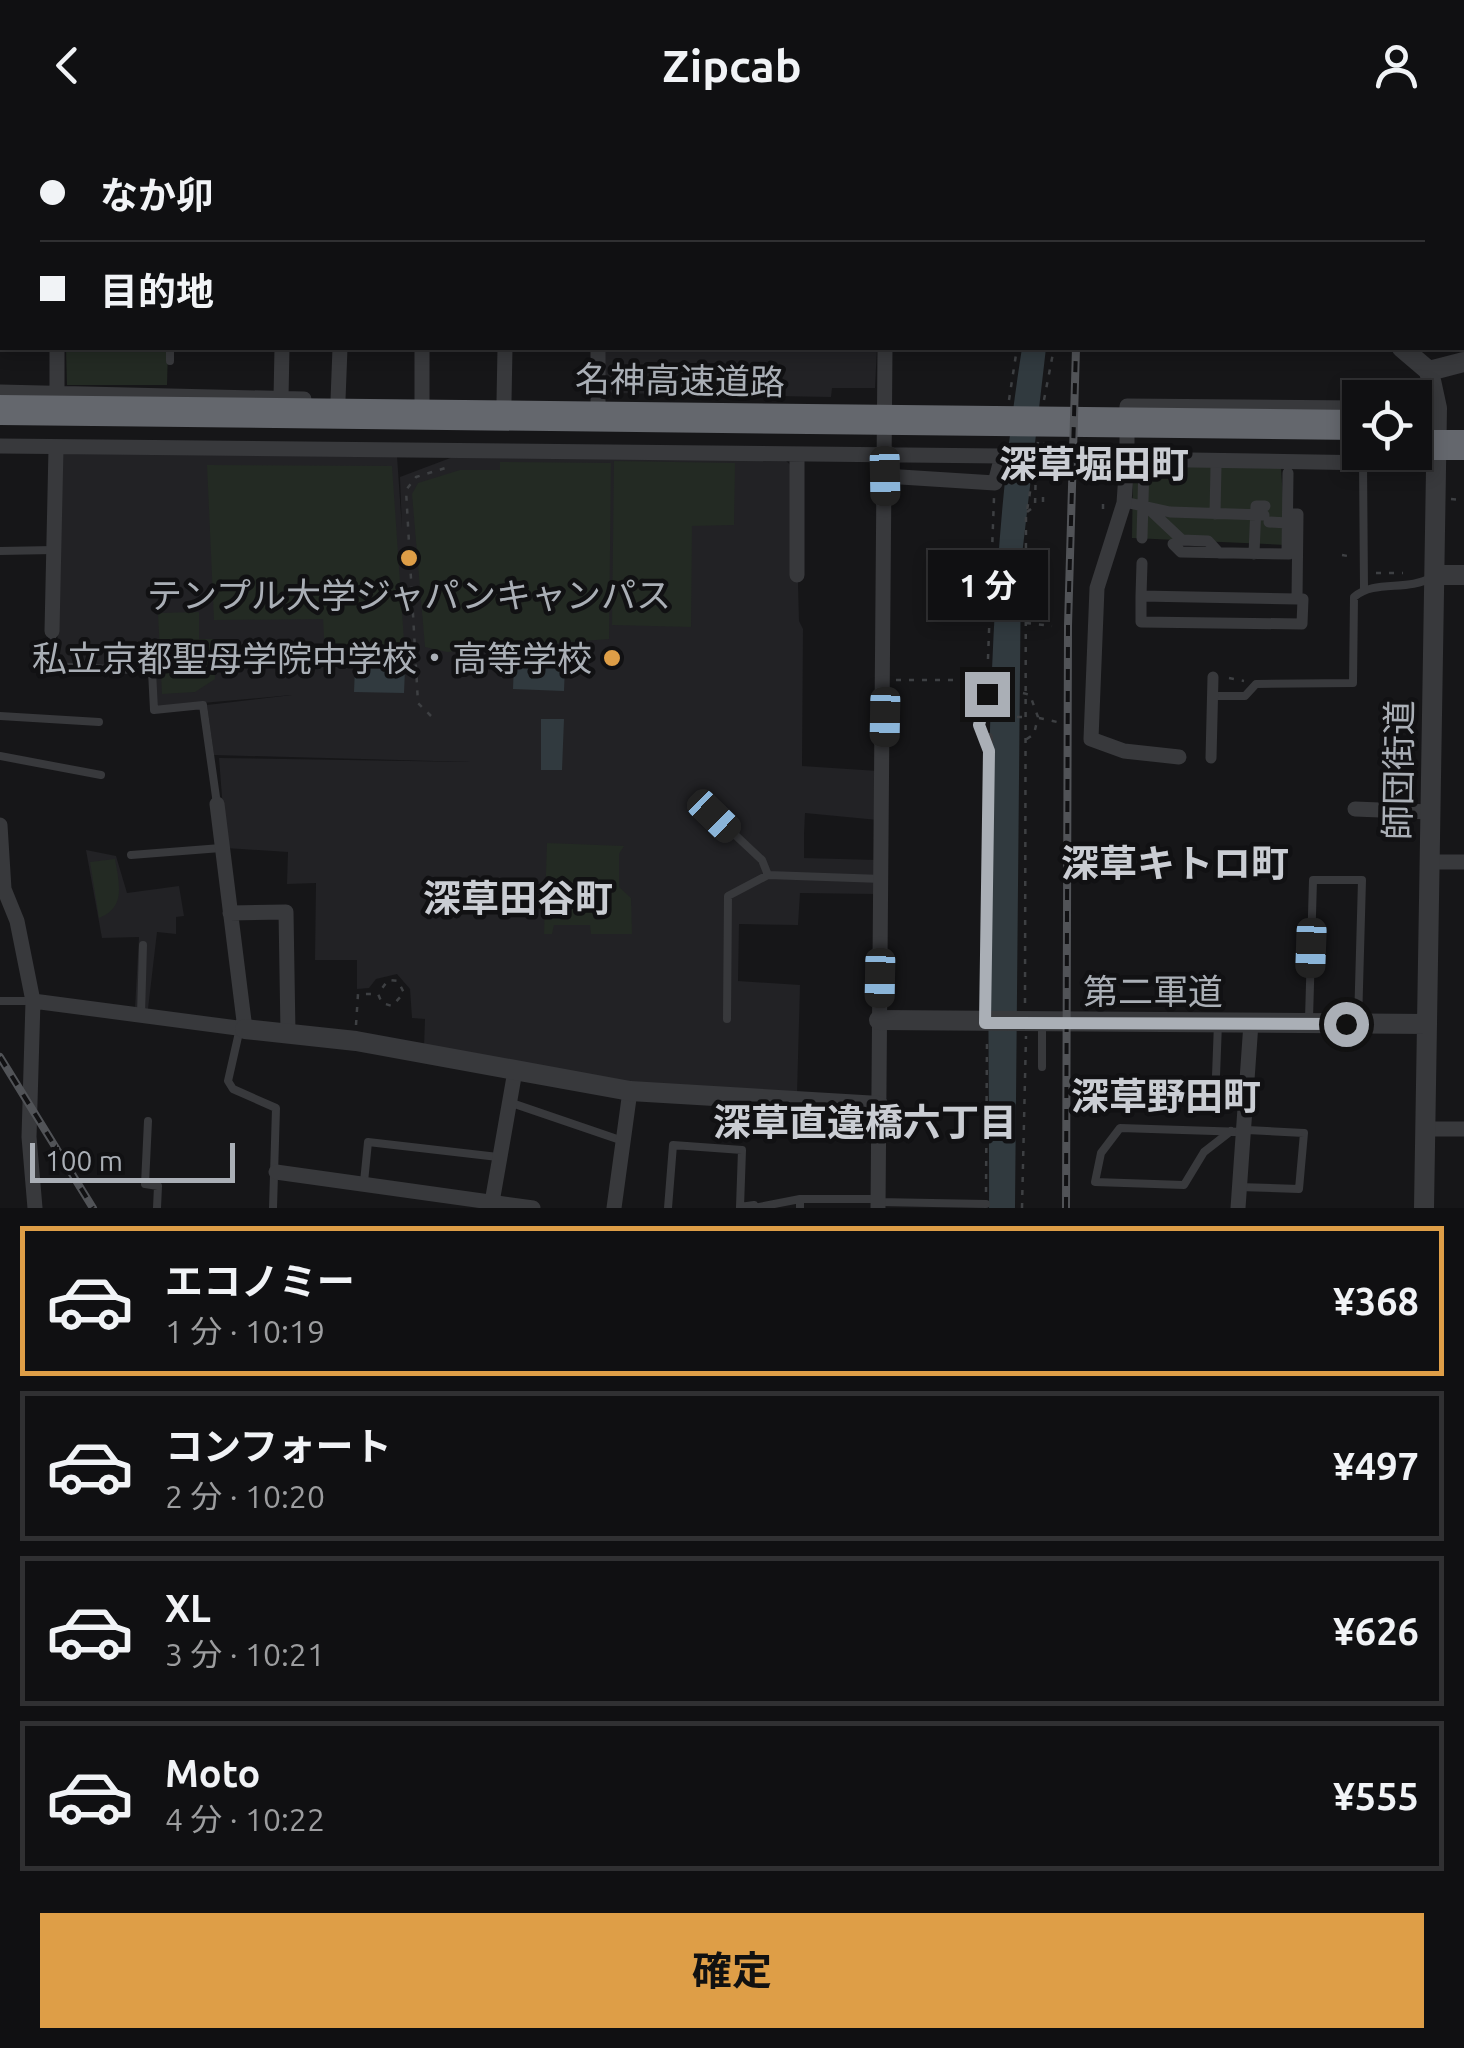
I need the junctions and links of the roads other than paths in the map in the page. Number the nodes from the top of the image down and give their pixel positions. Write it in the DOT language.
graph roads {
  1 [pos="57,350"];
  2 [pos="170,350"];
  3 [pos="282,350"];
  4 [pos="340,350"];
  5 [pos="422,350"];
  6 [pos="505,350"];
  7 [pos="598,350"];
  8 [pos="884,350"];
  9 [pos="1404,350"];
  10 [pos="170,362"];
  11 [pos="1464,362"];
  12 [pos="1429,371"];
  13 [pos="0,392"];
  14 [pos="57,393"];
  15 [pos="281,398"];
  16 [pos="338,400"];
  17 [pos="422,401"];
  18 [pos="504,402"];
  19 [pos="598,402"];
  20 [pos="884,406"];
  21 [pos="1008,407"];
  22 [pos="1342,408"];
  23 [pos="0,410"];
  24 [pos="1342,425"];
  25 [pos="0,430"];
  26 [pos="1443,436"];
  27 [pos="0,446"];
  28 [pos="56,448"];
  29 [pos="1342,453"];
  30 [pos="1342,453"];
  31 [pos="797,454"];
  32 [pos="884,455"];
  33 [pos="1127,458"];
  34 [pos="1144,464"];
  35 [pos="1216,466"];
  36 [pos="1288,470"];
  37 [pos="1361,470"];
  38 [pos="885,476"];
  39 [pos="1135,503"];
  40 [pos="1288,508"];
  41 [pos="1265,513"];
  42 [pos="1215,514"];
  43 [pos="1163,533"];
  44 [pos="1142,538"];
  45 [pos="1173,544"];
  46 [pos="54,550"];
  47 [pos="0,551"];
  48 [pos="1254,554"];
  49 [pos="1215,556"];
  50 [pos="1142,563"];
  51 [pos="797,575"];
  52 [pos="1436,575"];
  53 [pos="1464,575"];
  54 [pos="1364,588"];
  55 [pos="1141,596"];
  56 [pos="1195,597"];
  57 [pos="1229,598"];
  58 [pos="1268,598"];
  59 [pos="1297,599"];
  60 [pos="1194,623"];
  61 [pos="1228,623"];
  62 [pos="1268,624"];
  63 [pos="52,632"];
  64 [pos="1213,677"];
  65 [pos="987,694"];
  66 [pos="1212,696"];
  67 [pos="0,716"];
  68 [pos="98,722"];
  69 [pos="989,737"];
  70 [pos="989,751"];
  71 [pos="0,756"];
  72 [pos="1179,757"];
  73 [pos="1211,758"];
  74 [pos="101,775"];
  75 [pos="217,804"];
  76 [pos="1355,810"];
  77 [pos="1430,812"];
  78 [pos="714,816"];
  79 [pos="0,825"];
  80 [pos="221,848"];
  81 [pos="131,854"];
  82 [pos="1429,862"];
  83 [pos="1464,862"];
  84 [pos="768,875"];
  85 [pos="882,879"];
  86 [pos="2,889"];
  87 [pos="230,913"];
  88 [pos="143,944"];
  89 [pos="0,1000"];
  90 [pos="33,1001"];
  91 [pos="142,1014"];
  92 [pos="727,1019"];
  93 [pos="880,1020"];
  94 [pos="986,1023"];
  95 [pos="1036,1023"];
  96 [pos="1218,1023"];
  97 [pos="1251,1024"];
  98 [pos="1308,1024"];
  99 [pos="1358,1024"];
  100 [pos="1426,1024"];
  101 [pos="242,1029"];
  102 [pos="288,1034"];
  103 [pos="1042,1067"];
  104 [pos="515,1071"];
  105 [pos="1216,1076"];
  106 [pos="630,1091"];
  107 [pos="508,1102"];
  108 [pos="880,1106"];
  109 [pos="148,1121"];
  110 [pos="1425,1129"];
  111 [pos="1464,1130"];
  112 [pos="1241,1131"];
  113 [pos="623,1141"];
  114 [pos="498,1157"];
  115 [pos="276,1172"];
  116 [pos="364,1182"];
  117 [pos="1238,1187"];
  118 [pos="800,1203"];
  119 [pos="878,1203"];
  120 [pos="491,1204"];
  121 [pos="986,1204"];
  122 [pos="754,1207"];
  123 [pos="34,1208"];
  124 [pos="157,1208"];
  125 [pos="273,1208"];
  126 [pos="533,1208"];
  127 [pos="614,1208"];
  128 [pos="668,1208"];
  129 [pos="1238,1208"];
  130 [pos="1424,1208"];
  1 -- 14 [label="street"];
  2 -- 10 [label="lane"];
  3 -- 15 [label="street"];
  4 -- 16 [label="street"];
  5 -- 17 [label="street"];
  6 -- 18 [label="street"];
  7 -- 19 [label="street"];
  8 -- 20 [label="street"];
  9 -- 12 [label="street"];
  11 -- 12 [label="street"];
  12 -- 26 [label="street, 師団街道"];
  13 -- 14 [label="street"];
  14 -- 15 [label="street"];
  15 -- 16 [label="street"];
  16 -- 17 [label="street"];
  17 -- 18 [label="street"];
  18 -- 19 [label="street"];
  19 -- 20 [label="street"];
  20 -- 21 [label="street"];
  20 -- 32 [label="street"];
  22 -- 33 [label="street"];
  23 -- 24 [label="highway, 名神高速道路"];
  25 -- 30 [label="highway, 名神高速道路"];
  26 -- 52 [label="street, 師団街道"];
  27 -- 28 [label="street"];
  28 -- 31 [label="street"];
  28 -- 46 [label="street"];
  29 -- 33 [label="street"];
  31 -- 32 [label="street"];
  31 -- 51 [label="street"];
  32 -- 38 [label="street"];
  32 -- 38 [label="street"];
  33 -- 72 [label="street"];
  34 -- 39 [label="street"];
  35 -- 42 [label="street"];
  36 -- 40 [label="street"];
  37 -- 54 [label="lane"];
  38 -- 85 [label="street"];
  39 -- 42 [label="street"];
  39 -- 43 [label="street"];
  39 -- 44 [label="street"];
  39 -- 49 [label="street"];
  40 -- 41 [label="street"];
  40 -- 48 [label="street"];
  40 -- 59 [label="street"];
  41 -- 42 [label="street"];
  41 -- 48 [label="street"];
  45 -- 49 [label="street"];
  46 -- 47 [label="lane"];
  46 -- 63 [label="street"];
  48 -- 49 [label="street"];
  50 -- 55 [label="street"];
  52 -- 53 [label="street"];
  52 -- 54 [label="lane"];
  52 -- 77 [label="street, 師団街道"];
  54 -- 66 [label="lane"];
  55 -- 56 [label="street"];
  55 -- 60 [label="street"];
  56 -- 57 [label="street"];
  56 -- 60 [label="street"];
  57 -- 58 [label="street"];
  57 -- 61 [label="street"];
  58 -- 59 [label="street"];
  58 -- 62 [label="street"];
  59 -- 62 [label="street"];
  60 -- 61 [label="street"];
  61 -- 62 [label="street"];
  63 -- 75 [label="lane"];
  64 -- 66 [label="street"];
  65 -- 70 [label="lane"];
  66 -- 73 [label="street"];
  67 -- 68 [label="lane"];
  69 -- 70 [label="lane"];
  70 -- 94 [label="lane"];
  71 -- 74 [label="lane"];
  75 -- 80 [label="street"];
  76 -- 77 [label="street"];
  77 -- 82 [label="street, 師団街道"];
  78 -- 84 [label="lane"];
  79 -- 86 [label="street"];
  80 -- 81 [label="lane"];
  80 -- 87 [label="street"];
  82 -- 83 [label="street"];
  82 -- 100 [label="street, 師団街道"];
  84 -- 85 [label="lane"];
  84 -- 92 [label="lane"];
  85 -- 93 [label="street"];
  86 -- 90 [label="street"];
  87 -- 101 [label="street"];
  87 -- 102 [label="street"];
  88 -- 91 [label="lane"];
  89 -- 90 [label="lane"];
  90 -- 91 [label="street"];
  90 -- 123 [label="street"];
  91 -- 101 [label="street"];
  93 -- 94 [label="street, 第二軍道"];
  93 -- 108 [label="street"];
  94 -- 95 [label="street, 第二軍道"];
  95 -- 96 [label="street, 第二軍道"];
  95 -- 103 [label="lane"];
  96 -- 97 [label="street, 第二軍道"];
  96 -- 105 [label="lane"];
  97 -- 98 [label="street, 第二軍道"];
  97 -- 112 [label="street"];
  98 -- 99 [label="street, 第二軍道"];
  98 -- 99 [label="lane"];
  99 -- 100 [label="street, 第二軍道"];
  100 -- 110 [label="street, 師団街道"];
  101 -- 102 [label="street"];
  101 -- 115 [label="lane"];
  102 -- 104 [label="street"];
  104 -- 106 [label="street"];
  104 -- 107 [label="street"];
  106 -- 108 [label="street"];
  106 -- 113 [label="street"];
  107 -- 113 [label="lane"];
  107 -- 114 [label="street"];
  108 -- 119 [label="street"];
  109 -- 124 [label="lane"];
  110 -- 111 [label="street"];
  110 -- 130 [label="street, 師団街道"];
  112 -- 112 [label="lane"];
  112 -- 117 [label="street"];
  112 -- 117 [label="lane"];
  113 -- 127 [label="street"];
  114 -- 116 [label="lane"];
  114 -- 120 [label="street"];
  115 -- 116 [label="street"];
  115 -- 125 [label="lane"];
  116 -- 120 [label="street"];
  117 -- 129 [label="street"];
  118 -- 119 [label="lane"];
  118 -- 122 [label="lane"];
  119 -- 121 [label="lane"];
  120 -- 126 [label="street"];
  122 -- 128 [label="lane"];
}
